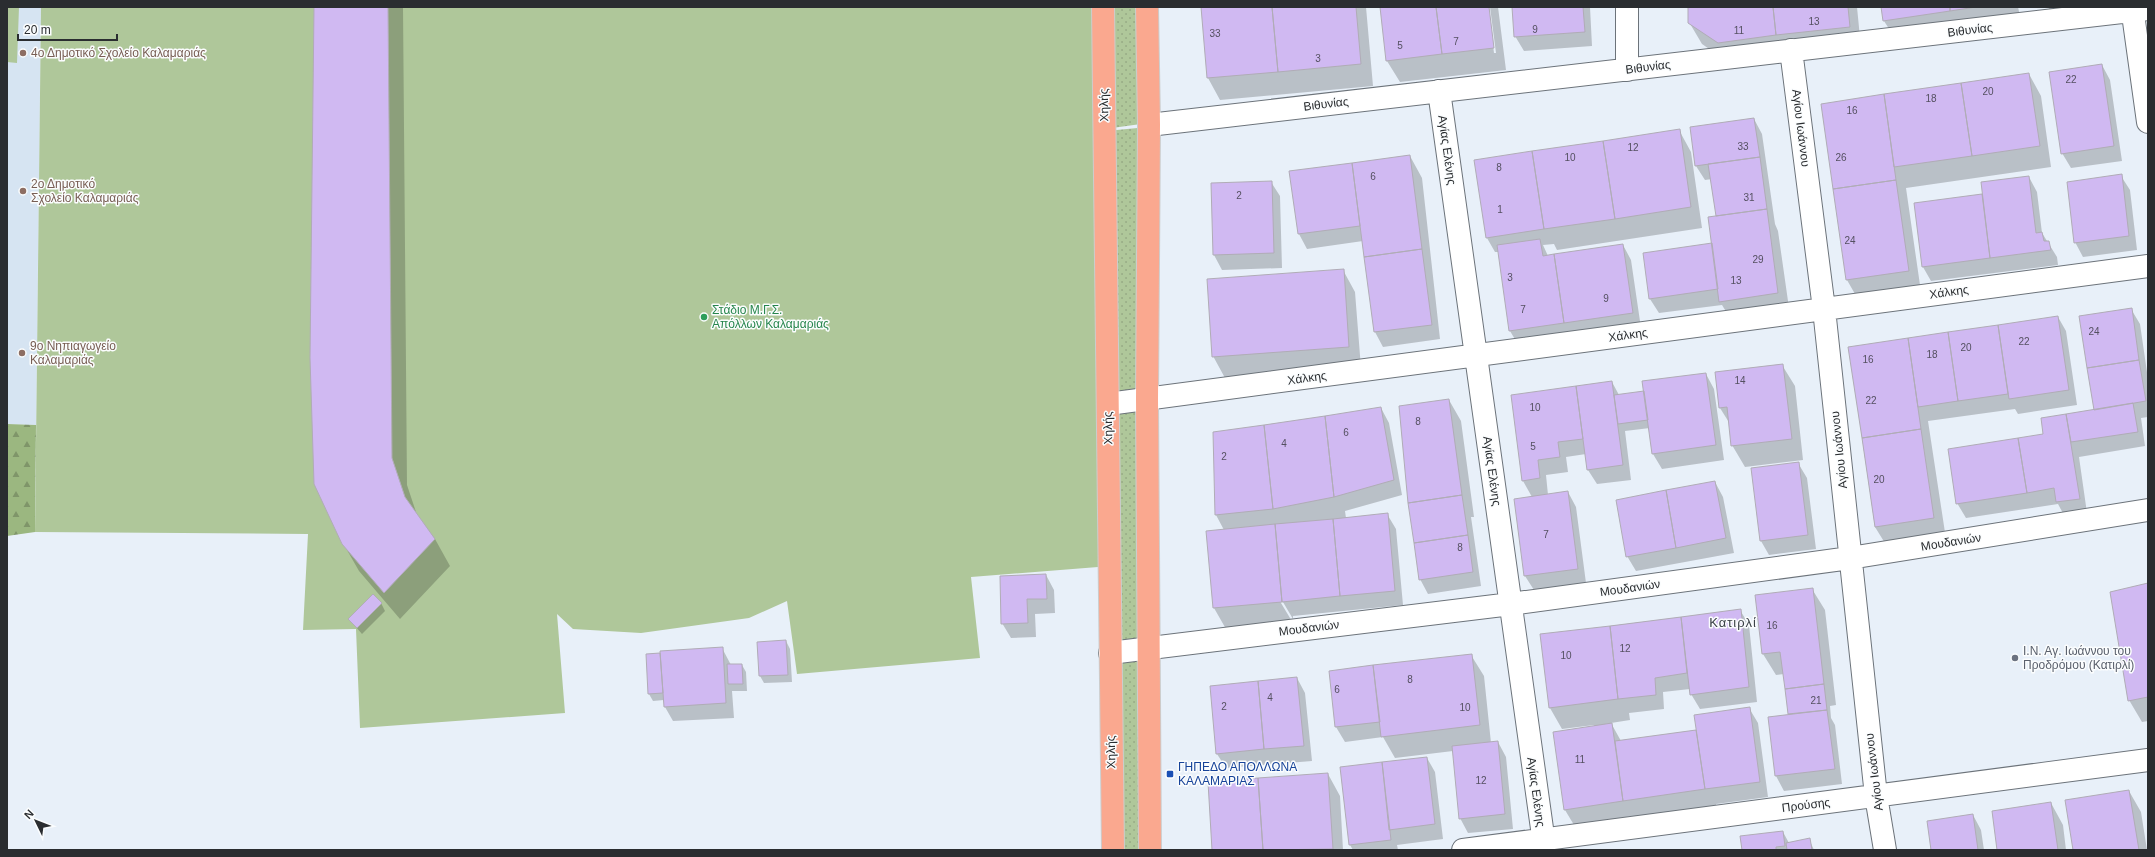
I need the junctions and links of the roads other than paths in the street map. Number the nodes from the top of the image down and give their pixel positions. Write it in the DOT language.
graph roads {
  1 [pos="1103,7"];
  2 [pos="1147,7"];
  3 [pos="1627,7"];
  4 [pos="2137,9"];
  5 [pos="1791,50"];
  6 [pos="1627,70"];
  7 [pos="1439,91"];
  8 [pos="2148,122"];
  9 [pos="1149,125"];
  10 [pos="2148,266"];
  11 [pos="1824,309"];
  12 [pos="1476,355"];
  13 [pos="1147,399"];
  14 [pos="1108,404"];
  15 [pos="2148,510"];
  16 [pos="1850,558"];
  17 [pos="1510,604"];
  18 [pos="1149,648"];
  19 [pos="1110,653"];
  20 [pos="2148,760"];
  21 [pos="1876,796"];
  22 [pos="1544,845"];
  23 [pos="1113,850"];
  24 [pos="1150,850"];
  25 [pos="1463,850"];
  26 [pos="1884,850"];
  1 -- 14 [label="main road, Χηλής"];
  2 -- 9 [label="main road"];
  3 -- 6 [label="street"];
  4 -- 5 [label="street, Βιθυνίας"];
  4 -- 8 [label="street"];
  5 -- 6 [label="street, Βιθυνίας"];
  5 -- 11 [label="street, Αγίου Ιωάννου"];
  6 -- 7 [label="street, Βιθυνίας"];
  7 -- 9 [label="street, Βιθυνίας"];
  7 -- 12 [label="street, Αγίας Ελένης"];
  9 -- 13 [label="main road"];
  10 -- 11 [label="street, Χάλκης"];
  11 -- 12 [label="street, Χάλκης"];
  11 -- 16 [label="street, Αγίου Ιωάννου"];
  12 -- 13 [label="street, Χάλκης"];
  12 -- 17 [label="street, Αγίας Ελένης"];
  13 -- 14 [label="street, Χάλκης"];
  13 -- 18 [label="main road"];
  14 -- 19 [label="main road, Χηλής"];
  15 -- 16 [label="street, Μουδανιών"];
  16 -- 17 [label="street, Μουδανιών"];
  16 -- 21 [label="street, Αγίου Ιωάννου"];
  17 -- 18 [label="street, Μουδανιών"];
  17 -- 22 [label="street, Αγίας Ελένης"];
  18 -- 19 [label="street, Μουδανιών"];
  18 -- 24 [label="main road"];
  19 -- 23 [label="main road, Χηλής"];
  20 -- 21 [label="street, Προύσης"];
  21 -- 22 [label="street, Προύσης"];
  21 -- 26 [label="street, Αγίου Ιωάννου"];
  22 -- 25 [label="street, Προύσης"];
}
